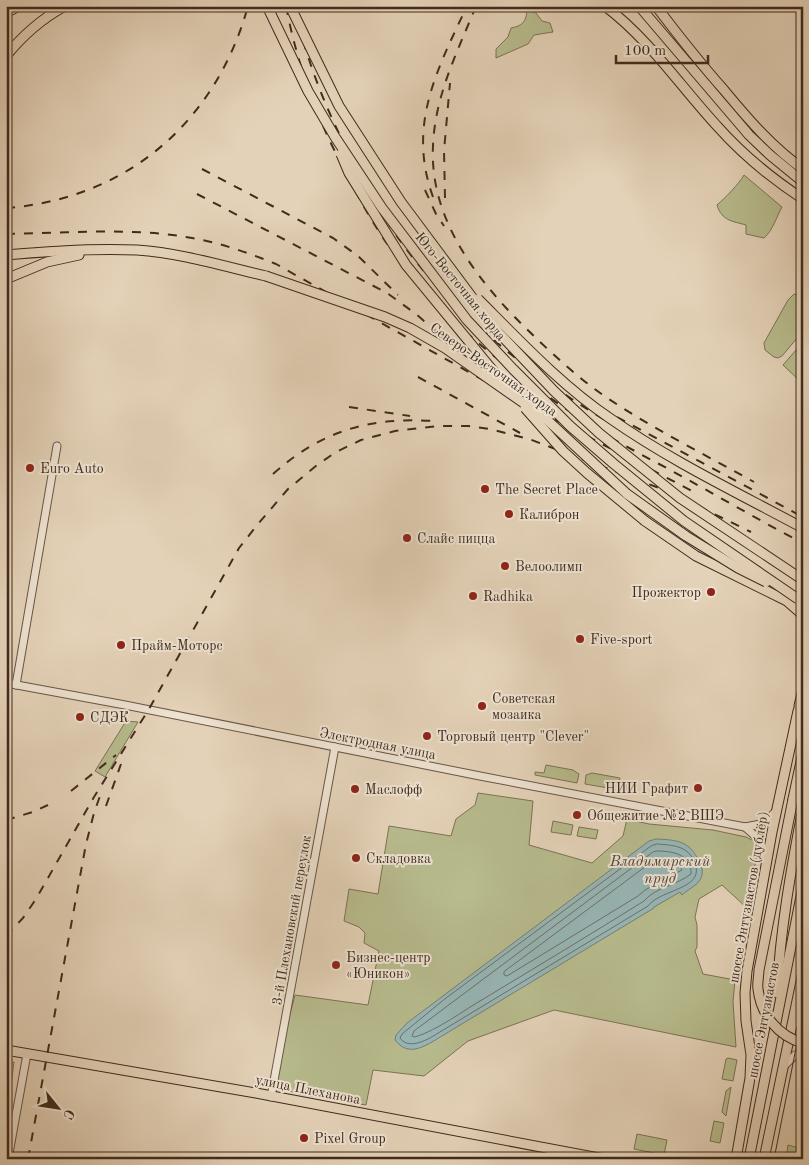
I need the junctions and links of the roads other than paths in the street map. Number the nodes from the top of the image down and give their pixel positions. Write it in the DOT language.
graph roads {
  1 [pos="19,6"];
  2 [pos="65,6"];
  3 [pos="267,6"];
  4 [pos="290,6"];
  5 [pos="605,6"];
  6 [pos="639,6"];
  7 [pos="658,8"];
  8 [pos="6,13"];
  9 [pos="686,46"];
  10 [pos="6,56"];
  11 [pos="725,108"];
  12 [pos="335,137"];
  13 [pos="803,169"];
  14 [pos="803,182"];
  15 [pos="803,199"];
  16 [pos="103,250"];
  17 [pos="6,255"];
  18 [pos="454,274"];
  19 [pos="6,279"];
  20 [pos="57,446"];
  21 [pos="803,528"];
  22 [pos="803,580"];
  23 [pos="800,600"];
  24 [pos="803,615"];
  25 [pos="6,683"];
  26 [pos="16,685"];
  27 [pos="803,689"];
  28 [pos="803,701"];
  29 [pos="798,711"];
  30 [pos="335,747"];
  31 [pos="803,752"];
  32 [pos="803,808"];
  33 [pos="777,809"];
  34 [pos="745,827"];
  35 [pos="766,863"];
  36 [pos="803,886"];
  37 [pos="803,972"];
  38 [pos="794,1016"];
  39 [pos="776,1021"];
  40 [pos="803,1031"];
  41 [pos="803,1043"];
  42 [pos="6,1050"];
  43 [pos="803,1053"];
  44 [pos="28,1054"];
  45 [pos="784,1068"];
  46 [pos="271,1097"];
  47 [pos="8,1159"];
  48 [pos="604,1159"];
  49 [pos="736,1159"];
  50 [pos="749,1159"];
  51 [pos="764,1159"];
  1 -- 8 [label="main road"];
  2 -- 10 [label="main road"];
  3 -- 12 [label="main road, Юго-Восточная хорда, bridge"];
  4 -- 18 [label="main road, Северо-Восточная хорда, bridge"];
  5 -- 15 [label="main road"];
  6 -- 11 [label="main road"];
  7 -- 9 [label="main road"];
  9 -- 11 [label="main road"];
  9 -- 13 [label="main road"];
  11 -- 14 [label="main road"];
  12 -- 23 [label="main road, Юго-Восточная хорда, bridge"];
  12 -- 24 [label="main road, bridge"];
  16 -- 17 [label="main road, Северо-Восточная хорда"];
  16 -- 19 [label="main road"];
  16 -- 23 [label="main road, Северо-Восточная хорда, bridge"];
  18 -- 21 [label="main road, bridge"];
  18 -- 22 [label="main road, Северо-Восточная хорда, bridge"];
  20 -- 26 [label="street"];
  25 -- 26 [label="street, Электродная улица"];
  26 -- 30 [label="street, Электродная улица"];
  27 -- 29 [label="main road"];
  28 -- 29 [label="main road, шоссе Энтузиастов (дублёр)"];
  29 -- 33 [label="main road, шоссе Энтузиастов (дублёр)"];
  30 -- 34 [label="street, Электродная улица"];
  30 -- 46 [label="street, 3-й Плехановский переулок"];
  31 -- 41 [label="main road, bridge"];
  32 -- 39 [label="main road"];
  33 -- 34 [label="street, Электродная улица"];
  33 -- 35 [label="main road, шоссе Энтузиастов (дублёр)"];
  34 -- 35 [label="street"];
  35 -- 49 [label="main road, шоссе Энтузиастов (дублёр)"];
  36 -- 39 [label="main road, шоссе Энтузиастов"];
  37 -- 38 [label="main road"];
  38 -- 40 [label="street"];
  38 -- 45 [label="main road"];
  39 -- 50 [label="main road, шоссе Энтузиастов"];
  42 -- 44 [label="main road, улица Плеханова"];
  43 -- 45 [label="street"];
  44 -- 46 [label="main road, улица Плеханова"];
  44 -- 47 [label="street"];
  45 -- 51 [label="main road"];
  46 -- 48 [label="main road, улица Плеханова"];
}
